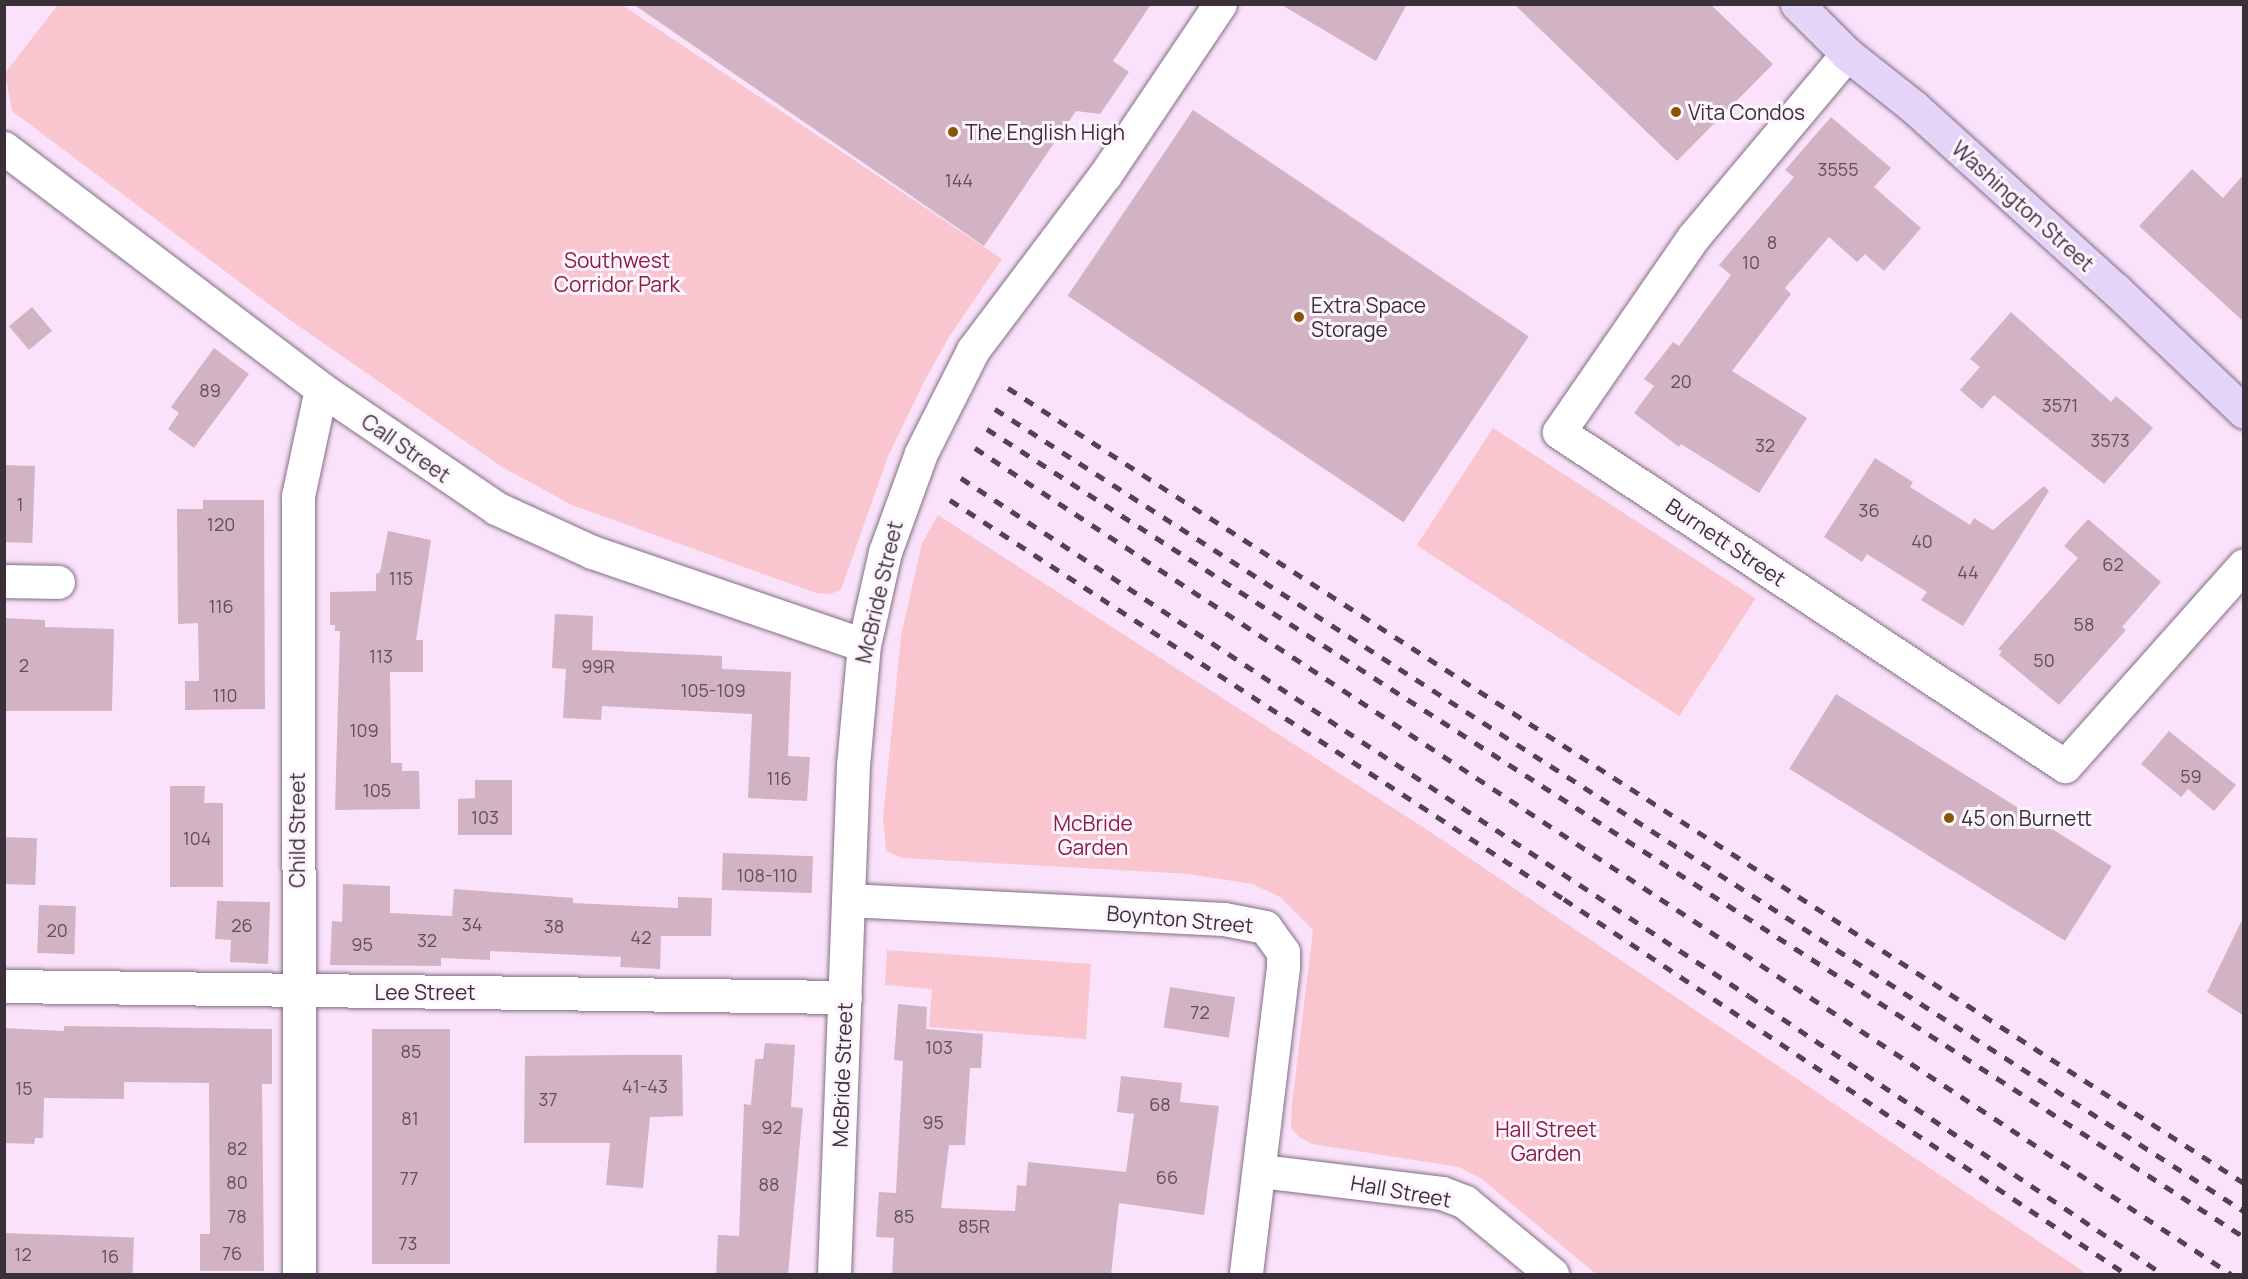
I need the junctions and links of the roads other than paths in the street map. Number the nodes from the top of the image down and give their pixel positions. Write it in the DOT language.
graph roads {
  1 [pos="1220,4"];
  2 [pos="1797,4"];
  3 [pos="1847,54"];
  4 [pos="4,148"];
  5 [pos="321,389"];
  6 [pos="2244,412"];
  7 [pos="2244,565"];
  8 [pos="4,581"];
  9 [pos="58,582"];
  10 [pos="864,645"];
  11 [pos="848,900"];
  12 [pos="4,986"];
  13 [pos="297,991"];
  14 [pos="845,997"];
  15 [pos="1261,1171"];
  16 [pos="299,1275"];
  17 [pos="834,1275"];
  18 [pos="1246,1275"];
  19 [pos="1552,1275"];
  1 -- 10 [label="street, McBride Street"];
  2 -- 3 [label="main road, Washington Street"];
  3 -- 6 [label="main road, Washington Street"];
  3 -- 7 [label="street, Burnett Street"];
  4 -- 5 [label="street, Call Street"];
  5 -- 10 [label="street, Call Street"];
  5 -- 13 [label="street, Child Street"];
  8 -- 9 [label="street"];
  10 -- 11 [label="street, McBride Street"];
  11 -- 14 [label="street, McBride Street"];
  11 -- 15 [label="street, Boynton Street"];
  12 -- 13 [label="street, Lee Street"];
  13 -- 14 [label="street, Lee Street"];
  13 -- 16 [label="street, Child Street"];
  14 -- 17 [label="street, McBride Street"];
  15 -- 18 [label="street, Boynton Street"];
  15 -- 19 [label="street, Hall Street"];
}
